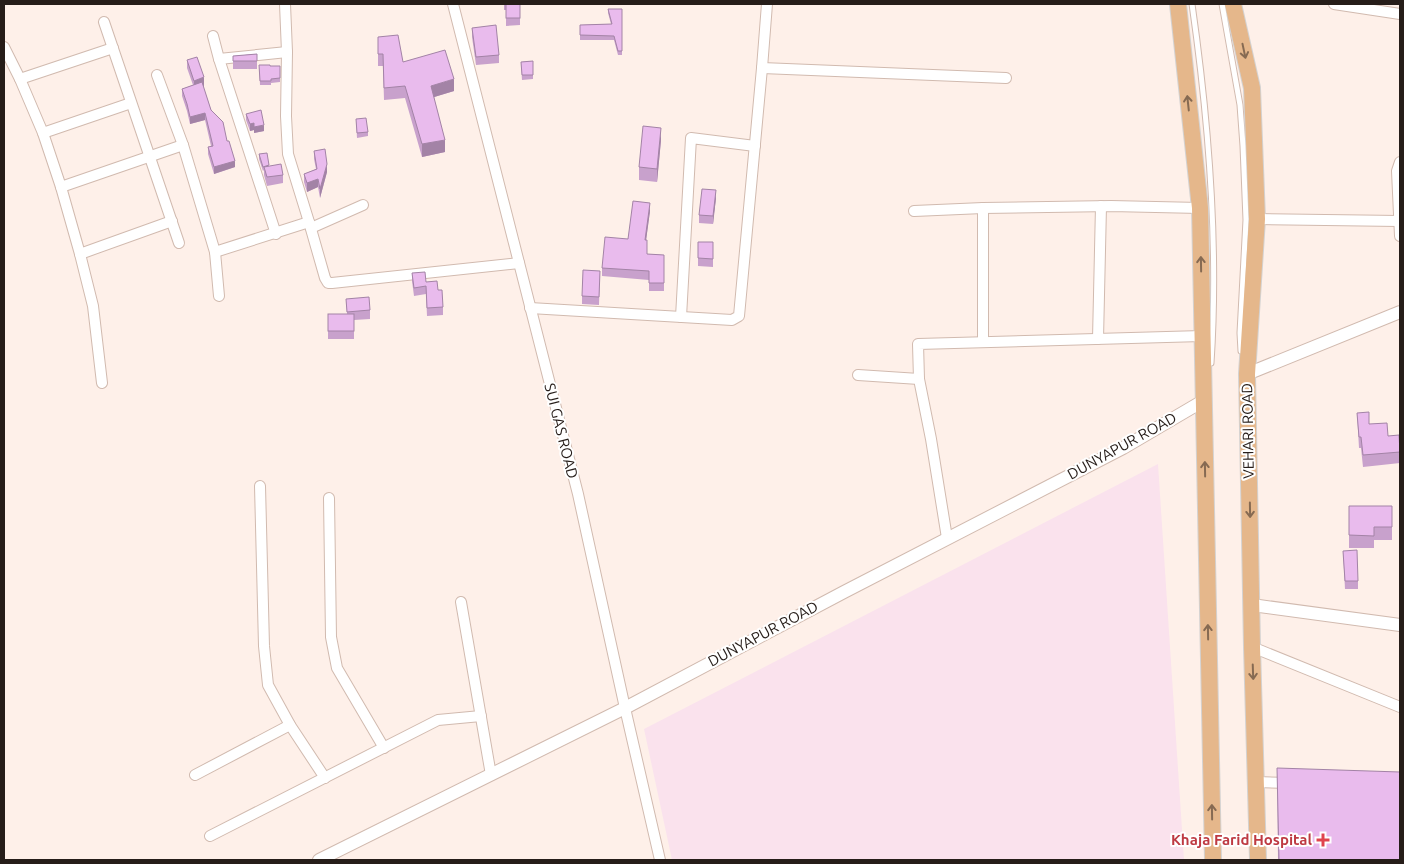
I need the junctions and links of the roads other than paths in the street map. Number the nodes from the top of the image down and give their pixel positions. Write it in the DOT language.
graph roads {
  1 [pos="285,4"];
  2 [pos="453,4"];
  3 [pos="766,4"];
  4 [pos="1178,4"];
  5 [pos="1192,4"];
  6 [pos="1222,4"];
  7 [pos="1233,4"];
  8 [pos="1334,4"];
  9 [pos="1400,14"];
  10 [pos="104,22"];
  11 [pos="213,36"];
  12 [pos="4,46"];
  13 [pos="113,48"];
  14 [pos="287,52"];
  15 [pos="219,59"];
  16 [pos="762,68"];
  17 [pos="157,75"];
  18 [pos="1006,78"];
  19 [pos="20,80"];
  20 [pos="131,103"];
  21 [pos="42,133"];
  22 [pos="183,145"];
  23 [pos="755,146"];
  24 [pos="150,156"];
  25 [pos="1400,162"];
  26 [pos="61,187"];
  27 [pos="363,205"];
  28 [pos="1101,206"];
  29 [pos="983,208"];
  30 [pos="1200,208"];
  31 [pos="914,211"];
  32 [pos="1257,219"];
  33 [pos="172,221"];
  34 [pos="1399,221"];
  35 [pos="310,225"];
  36 [pos="276,234"];
  37 [pos="1400,236"];
  38 [pos="179,244"];
  39 [pos="215,252"];
  40 [pos="80,254"];
  41 [pos="518,263"];
  42 [pos="219,296"];
  43 [pos="530,308"];
  44 [pos="1400,312"];
  45 [pos="681,317"];
  46 [pos="1202,336"];
  47 [pos="1098,339"];
  48 [pos="983,342"];
  49 [pos="1247,374"];
  50 [pos="858,375"];
  51 [pos="919,379"];
  52 [pos="102,382"];
  53 [pos="1203,401"];
  54 [pos="260,486"];
  55 [pos="329,498"];
  56 [pos="947,538"];
  57 [pos="462,602"];
  58 [pos="1252,605"];
  59 [pos="1400,625"];
  60 [pos="1252,646"];
  61 [pos="1400,706"];
  62 [pos="625,708"];
  63 [pos="481,716"];
  64 [pos="290,725"];
  65 [pos="384,748"];
  66 [pos="491,774"];
  67 [pos="195,775"];
  68 [pos="325,778"];
  69 [pos="1256,782"];
  70 [pos="1304,784"];
  71 [pos="210,836"];
  72 [pos="319,860"];
  73 [pos="660,860"];
  74 [pos="1213,860"];
  75 [pos="1258,860"];
  1 -- 14 [label="street"];
  2 -- 41 [label="street, SUI GAS ROAD"];
  3 -- 16 [label="street"];
  30 -- 4 [label="main road, one-way"];
  5 -- 53 [label="lane"];
  6 -- 49 [label="lane"];
  7 -- 32 [label="main road, VEHARI ROAD, one-way"];
  8 -- 9 [label="street"];
  10 -- 13 [label="street"];
  11 -- 15 [label="street"];
  12 -- 19 [label="street"];
  13 -- 19 [label="street"];
  13 -- 20 [label="street"];
  14 -- 15 [label="street"];
  14 -- 35 [label="street"];
  15 -- 36 [label="street"];
  16 -- 18 [label="street"];
  16 -- 23 [label="street"];
  17 -- 22 [label="street"];
  19 -- 21 [label="street"];
  20 -- 21 [label="street"];
  20 -- 24 [label="street"];
  21 -- 26 [label="street"];
  22 -- 24 [label="street"];
  22 -- 39 [label="street"];
  23 -- 45 [label="street"];
  23 -- 45 [label="street"];
  24 -- 26 [label="street"];
  24 -- 33 [label="street"];
  25 -- 34 [label="street"];
  26 -- 40 [label="street"];
  27 -- 35 [label="street"];
  28 -- 29 [label="street"];
  28 -- 30 [label="street"];
  28 -- 47 [label="street"];
  29 -- 31 [label="street"];
  29 -- 48 [label="street"];
  46 -- 30 [label="main road, one-way"];
  32 -- 34 [label="street"];
  32 -- 49 [label="main road, VEHARI ROAD"];
  33 -- 38 [label="street"];
  33 -- 40 [label="street"];
  34 -- 37 [label="street"];
  35 -- 36 [label="street"];
  35 -- 41 [label="street"];
  36 -- 39 [label="street"];
  39 -- 42 [label="street"];
  40 -- 52 [label="street"];
  41 -- 43 [label="street, SUI GAS ROAD"];
  43 -- 45 [label="street"];
  43 -- 62 [label="street, SUI GAS ROAD"];
  44 -- 49 [label="street"];
  46 -- 47 [label="street"];
  46 -- 53 [label="main road"];
  47 -- 48 [label="street"];
  48 -- 51 [label="street"];
  49 -- 58 [label="main road, VEHARI ROAD, one-way"];
  50 -- 51 [label="street"];
  51 -- 56 [label="street"];
  53 -- 56 [label="street, DUNYAPUR ROAD"];
  74 -- 53 [label="main road, one-way"];
  54 -- 64 [label="street"];
  55 -- 65 [label="street"];
  56 -- 62 [label="street, DUNYAPUR ROAD"];
  57 -- 63 [label="street"];
  58 -- 59 [label="street"];
  58 -- 60 [label="main road, VEHARI ROAD"];
  60 -- 61 [label="street"];
  60 -- 69 [label="main road, VEHARI ROAD, one-way"];
  62 -- 66 [label="street, DUNYAPUR ROAD"];
  62 -- 73 [label="street, SUI GAS ROAD"];
  63 -- 65 [label="street"];
  63 -- 66 [label="street"];
  64 -- 67 [label="street"];
  64 -- 68 [label="street"];
  65 -- 68 [label="street"];
  66 -- 72 [label="street, DUNYAPUR ROAD"];
  68 -- 71 [label="street"];
  69 -- 70 [label="street"];
  69 -- 75 [label="main road, VEHARI ROAD"];
}
